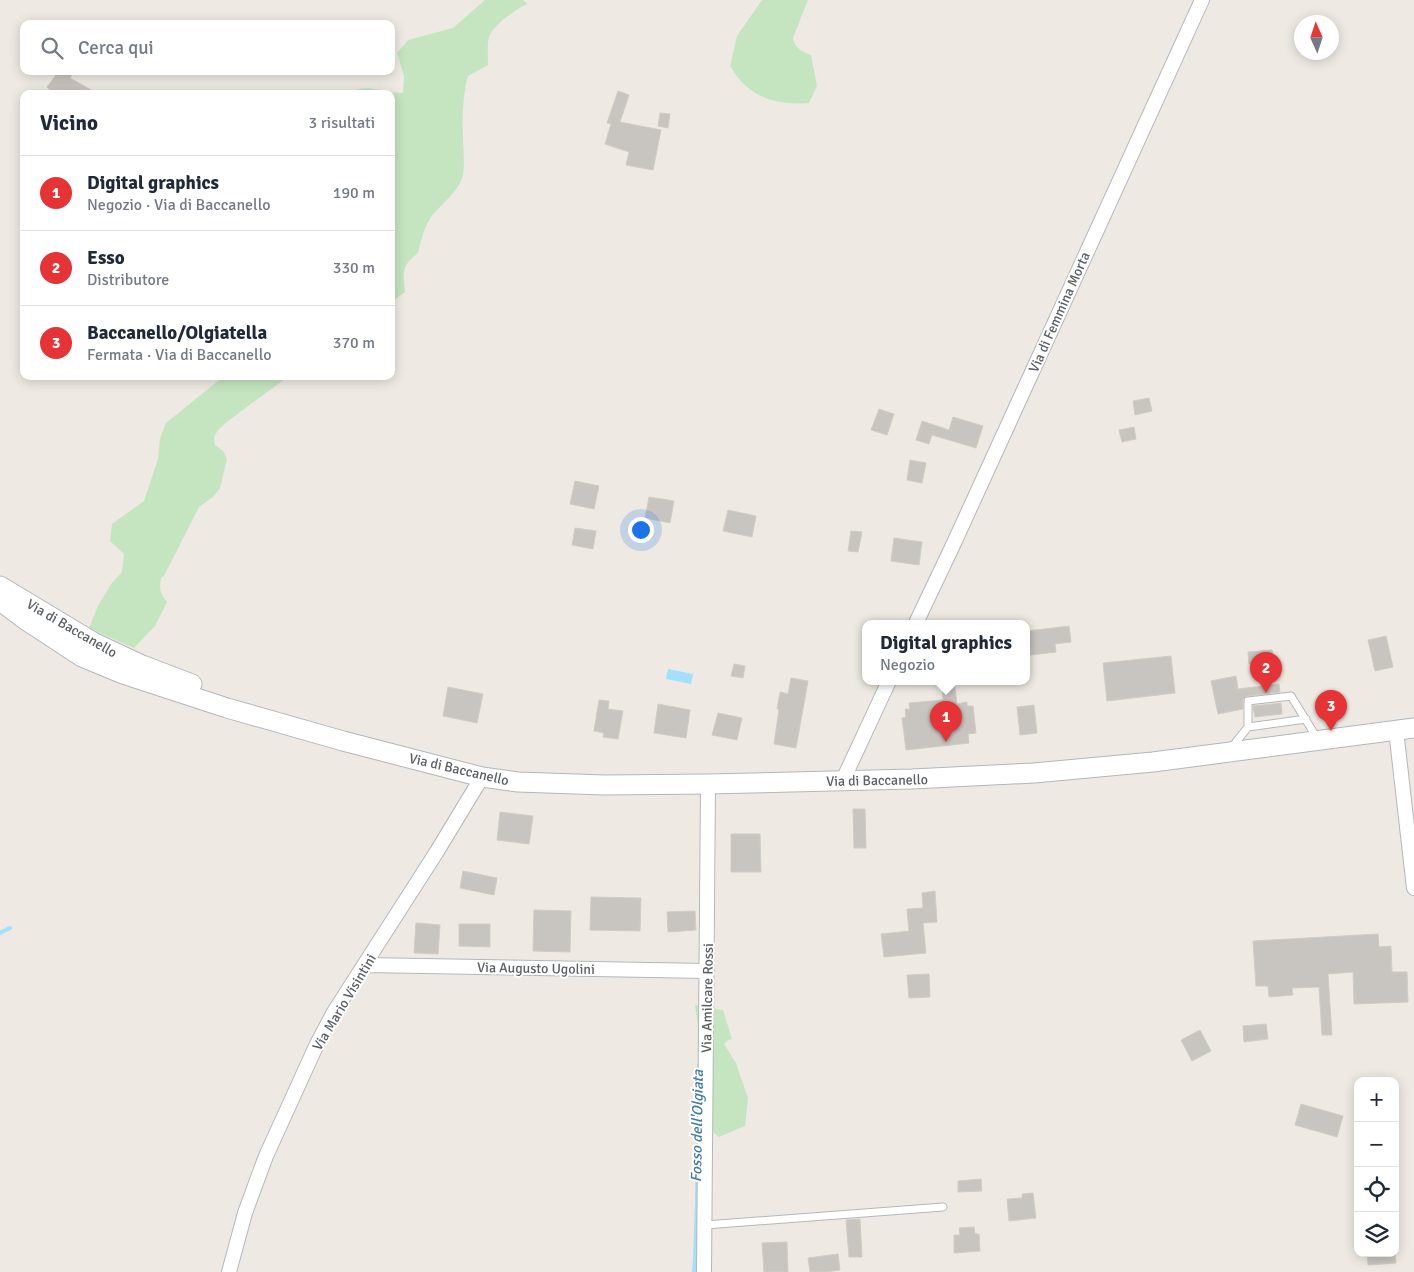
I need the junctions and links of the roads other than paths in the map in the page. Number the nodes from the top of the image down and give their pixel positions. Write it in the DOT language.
graph roads {
  1 [pos="1202,0"];
  2 [pos="0,586"];
  3 [pos="0,601"];
  4 [pos="917,620"];
  5 [pos="125,666"];
  6 [pos="887,685"];
  7 [pos="1306,719"];
  8 [pos="1248,727"];
  9 [pos="1405,729"];
  10 [pos="1319,740"];
  11 [pos="1229,752"];
  12 [pos="482,777"];
  13 [pos="843,780"];
  14 [pos="708,784"];
  15 [pos="1414,888"];
  16 [pos="365,965"];
  17 [pos="707,970"];
  18 [pos="943,1207"];
  19 [pos="704,1225"];
  20 [pos="229,1272"];
  21 [pos="704,1272"];
  1 -- 4 [label="street, Via di Femmina Morta"];
  2 -- 5 [label="street, Via di Baccanello"];
  3 -- 5 [label="street, Via di Baccanello"];
  5 -- 12 [label="street, Via di Baccanello"];
  6 -- 13 [label="street"];
  7 -- 8 [label="lane"];
  7 -- 8 [label="lane"];
  7 -- 10 [label="lane"];
  8 -- 11 [label="lane"];
  9 -- 10 [label="street, Via di Baccanello"];
  9 -- 15 [label="street"];
  10 -- 11 [label="street, Via di Baccanello"];
  11 -- 13 [label="street, Via di Baccanello"];
  12 -- 14 [label="street, Via di Baccanello"];
  12 -- 16 [label="street, Via Mario Visintini"];
  13 -- 14 [label="street, Via di Baccanello"];
  14 -- 17 [label="street, Via Amilcare Rossi"];
  16 -- 17 [label="street, Via Augusto Ugolini"];
  16 -- 20 [label="street, Via Mario Visintini"];
  17 -- 19 [label="street, Via Amilcare Rossi"];
  18 -- 19 [label="lane"];
  19 -- 21 [label="street, Via Amilcare Rossi"];
}
